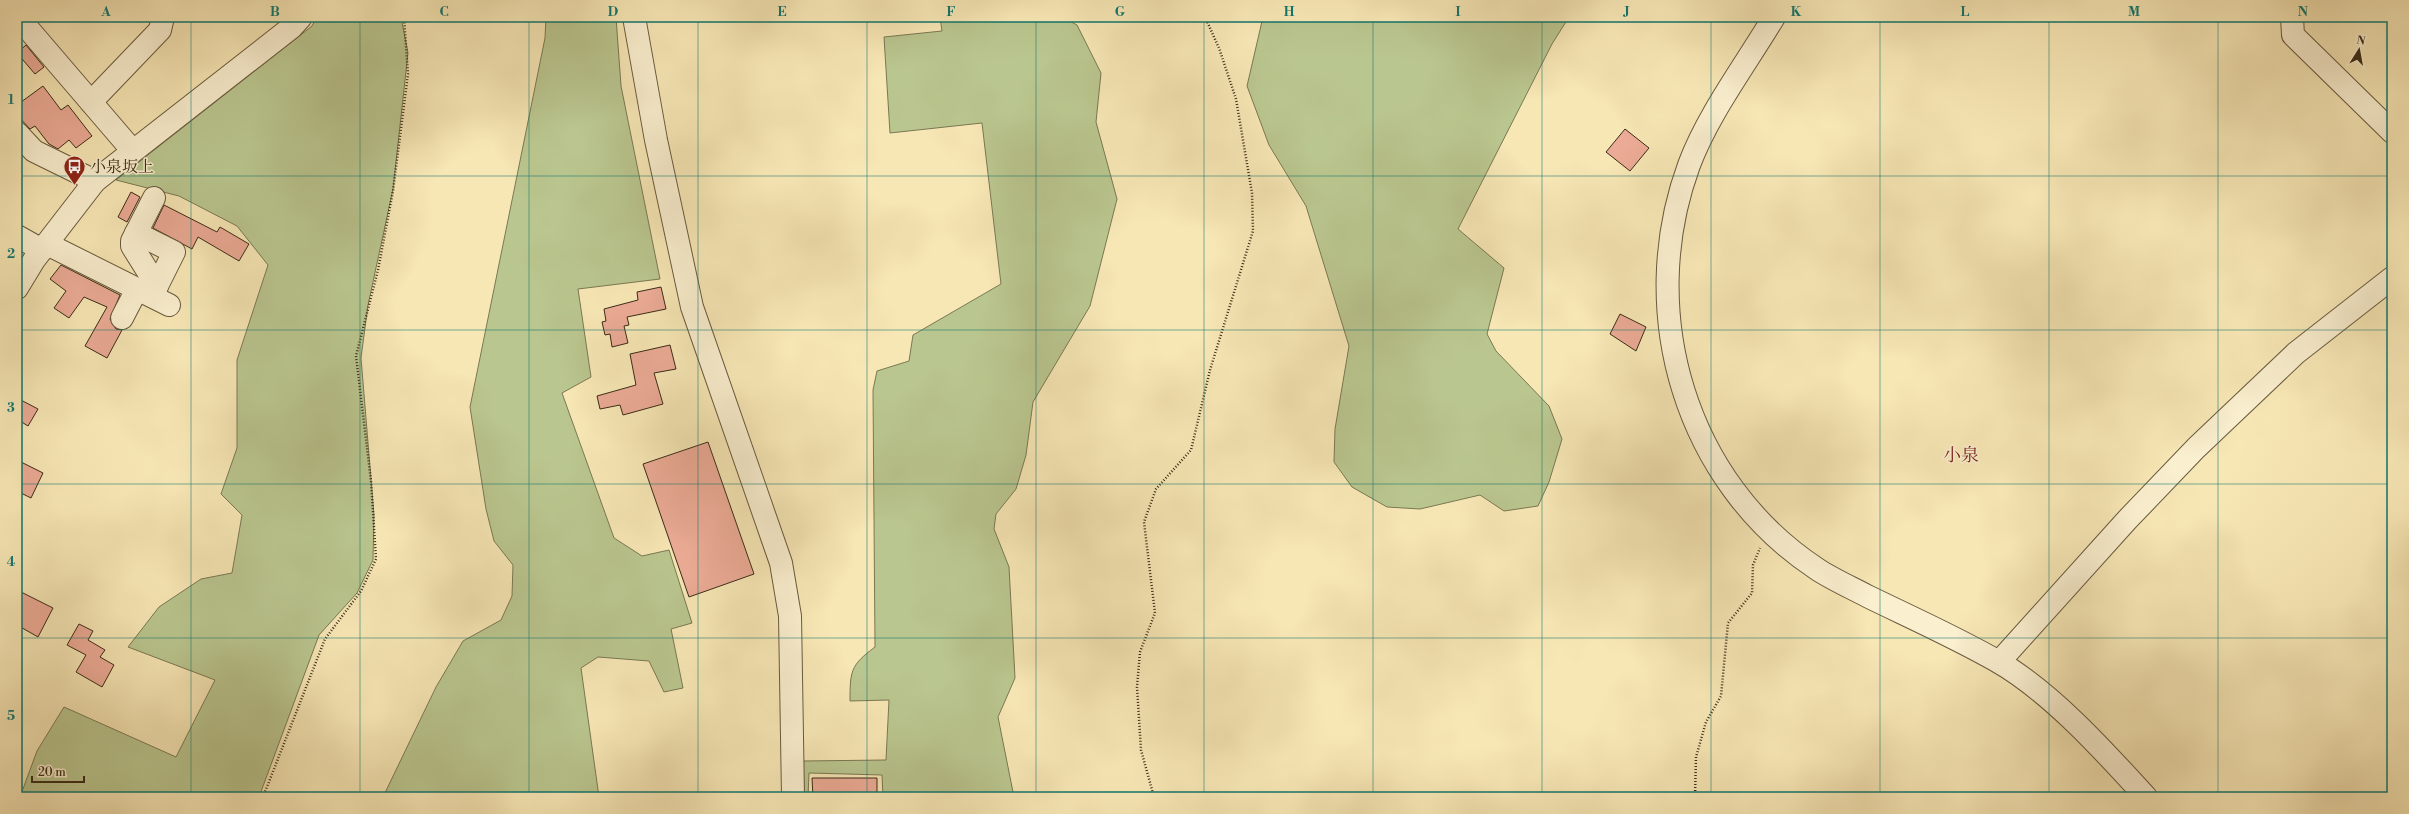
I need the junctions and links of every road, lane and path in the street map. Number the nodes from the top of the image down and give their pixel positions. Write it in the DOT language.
graph roads {
  1 [pos="18,17"];
  2 [pos="163,17"];
  3 [pos="301,17"];
  4 [pos="404,17"];
  5 [pos="634,17"];
  6 [pos="1205,17"];
  7 [pos="1774,17"];
  8 [pos="2292,17"];
  9 [pos="91,102"];
  10 [pos="2392,132"];
  11 [pos="17,133"];
  12 [pos="132,150"];
  13 [pos="96,181"];
  14 [pos="154,198"];
  15 [pos="136,233"];
  16 [pos="17,236"];
  17 [pos="45,247"];
  18 [pos="2392,278"];
  19 [pos="17,288"];
  20 [pos="154,294"];
  21 [pos="122,318"];
  22 [pos="1770,531"];
  23 [pos="1999,662"];
  24 [pos="263,797"];
  25 [pos="792,797"];
  26 [pos="1154,797"];
  27 [pos="1695,797"];
  28 [pos="2146,797"];
  1 -- 9 [label="street"];
  2 -- 9 [label="street"];
  3 -- 12 [label="street"];
  4 -- 24 [label="path"];
  5 -- 25 [label="street"];
  6 -- 26 [label="path"];
  7 -- 22 [label="street"];
  8 -- 10 [label="street"];
  9 -- 12 [label="street"];
  11 -- 13 [label="street"];
  12 -- 13 [label="street"];
  13 -- 17 [label="street"];
  14 -- 15 [label="street"];
  15 -- 20 [label="street"];
  15 -- 20 [label="street"];
  16 -- 17 [label="street"];
  17 -- 19 [label="street"];
  17 -- 20 [label="street"];
  18 -- 23 [label="street"];
  20 -- 21 [label="street"];
  22 -- 23 [label="street"];
  22 -- 27 [label="path"];
  23 -- 28 [label="street"];
}
